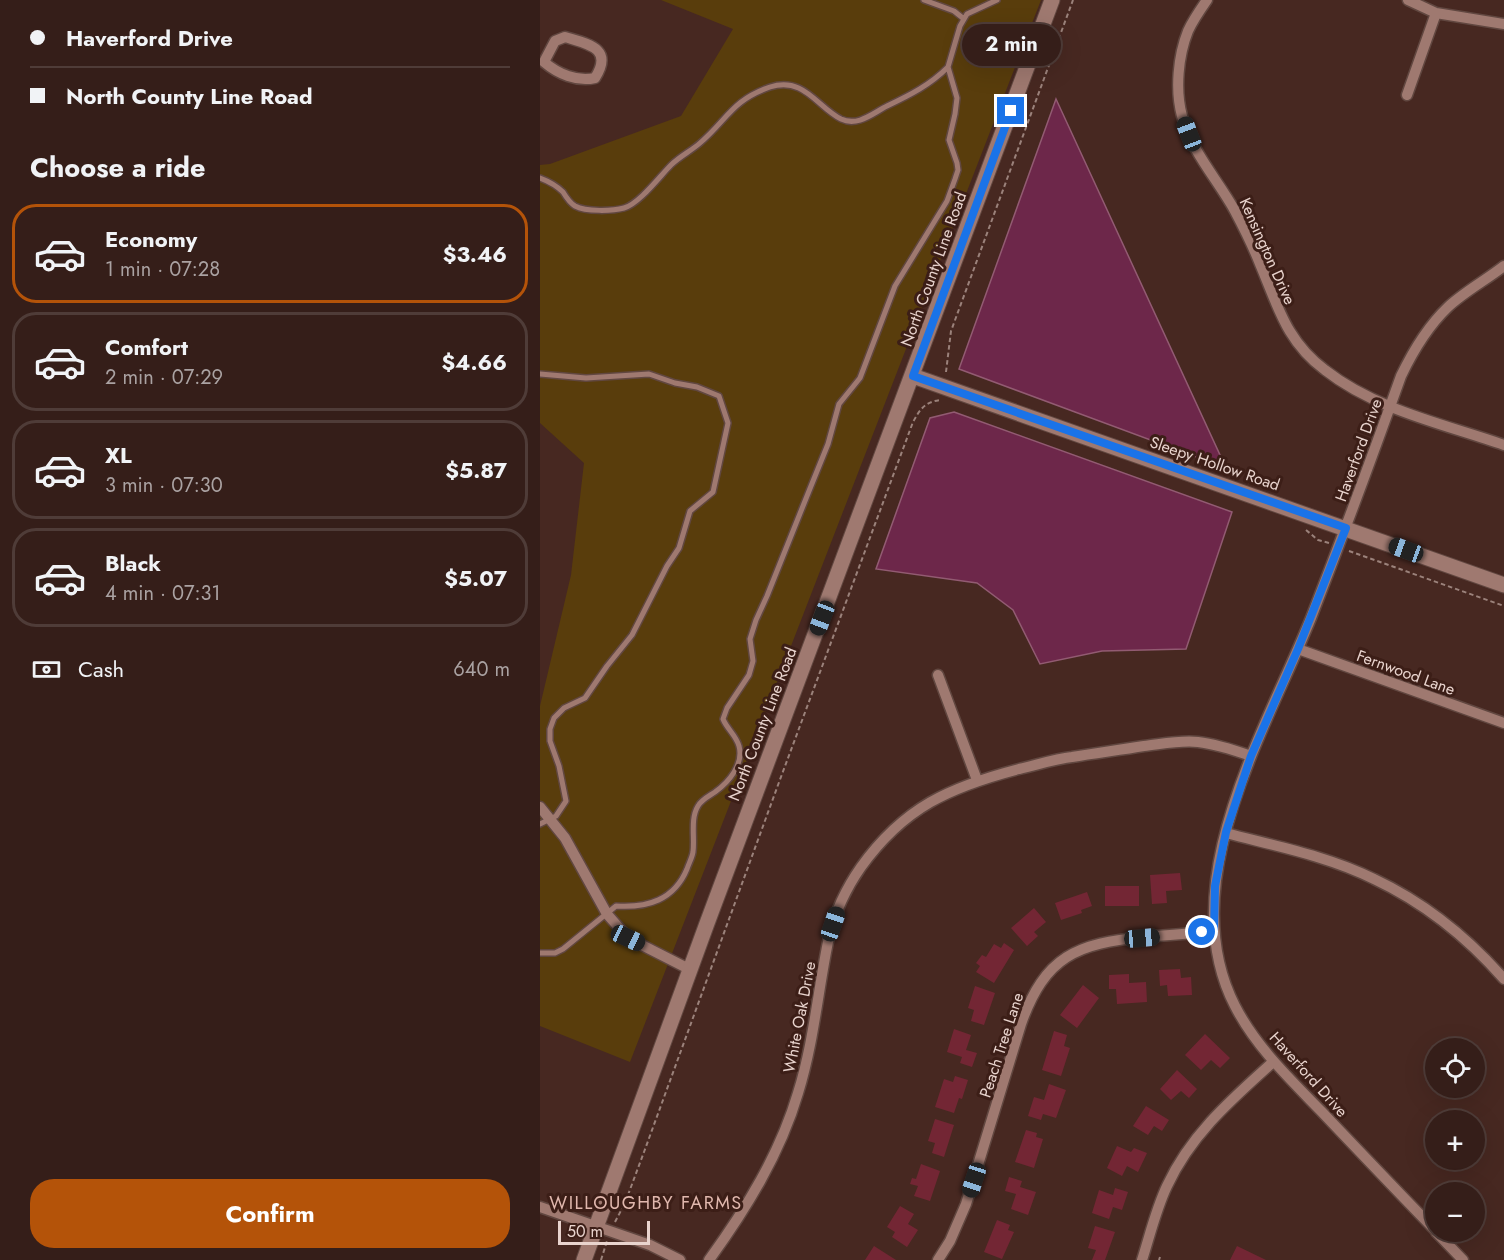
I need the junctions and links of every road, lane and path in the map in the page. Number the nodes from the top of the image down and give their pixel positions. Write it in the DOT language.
graph roads {
  1 [pos="924,0"];
  2 [pos="997,0"];
  3 [pos="1052,0"];
  4 [pos="1073,0"];
  5 [pos="1207,0"];
  6 [pos="1408,0"];
  7 [pos="1436,13"];
  8 [pos="964,19"];
  9 [pos="1504,24"];
  10 [pos="542,62"];
  11 [pos="948,67"];
  12 [pos="1407,95"];
  13 [pos="540,178"];
  14 [pos="1504,266"];
  15 [pos="540,374"];
  16 [pos="913,376"];
  17 [pos="945,388"];
  18 [pos="1390,406"];
  19 [pos="1504,445"];
  20 [pos="1346,528"];
  21 [pos="1504,585"];
  22 [pos="1298,649"];
  23 [pos="938,675"];
  24 [pos="1504,723"];
  25 [pos="1251,756"];
  26 [pos="977,780"];
  27 [pos="540,807"];
  28 [pos="545,821"];
  29 [pos="1226,832"];
  30 [pos="607,914"];
  31 [pos="1214,932"];
  32 [pos="540,953"];
  33 [pos="691,970"];
  34 [pos="1504,979"];
  35 [pos="1274,1062"];
  36 [pos="540,1207"];
  37 [pos="622,1210"];
  38 [pos="1425,1220"];
  39 [pos="598,1226"];
  40 [pos="1446,1242"];
  41 [pos="584,1260"];
  42 [pos="680,1260"];
  43 [pos="709,1260"];
  44 [pos="938,1260"];
  45 [pos="1142,1260"];
  46 [pos="1463,1260"];
  1 -- 8 [label="lane"];
  2 -- 8 [label="lane"];
  3 -- 16 [label="street, North County Line Road"];
  4 -- 17 [label="path"];
  5 -- 18 [label="street, Kensington Drive"];
  6 -- 7 [label="street"];
  7 -- 9 [label="street"];
  7 -- 12 [label="street"];
  8 -- 11 [label="lane"];
  10 -- 10 [label="street"];
  11 -- 13 [label="lane"];
  11 -- 30 [label="lane"];
  14 -- 18 [label="street, Haverford Drive"];
  15 -- 28 [label="lane"];
  16 -- 17 [label="street, Sleepy Hollow Road"];
  16 -- 33 [label="street, North County Line Road"];
  17 -- 20 [label="street, Sleepy Hollow Road"];
  17 -- 37 [label="path"];
  18 -- 19 [label="street, Kensington Drive"];
  18 -- 20 [label="street, Haverford Drive"];
  20 -- 21 [label="street, Sleepy Hollow Road"];
  20 -- 22 [label="street, Haverford Drive"];
  22 -- 24 [label="street, Fernwood Lane"];
  22 -- 25 [label="street, Haverford Drive"];
  23 -- 26 [label="street"];
  25 -- 26 [label="street, White Oak Drive"];
  25 -- 29 [label="street, Haverford Drive"];
  26 -- 43 [label="street, White Oak Drive"];
  27 -- 28 [label="street"];
  28 -- 30 [label="street"];
  29 -- 31 [label="street, Haverford Drive"];
  29 -- 34 [label="street"];
  30 -- 32 [label="lane"];
  30 -- 33 [label="street"];
  31 -- 35 [label="street, Haverford Drive"];
  31 -- 44 [label="street, Peach Tree Lane"];
  33 -- 39 [label="street, North County Line Road"];
  35 -- 38 [label="street, Haverford Drive"];
  35 -- 45 [label="street"];
  36 -- 39 [label="street"];
  39 -- 41 [label="street, North County Line Road"];
  39 -- 42 [label="street"];
  40 -- 46 [label="street, Haverford Drive"];
}
